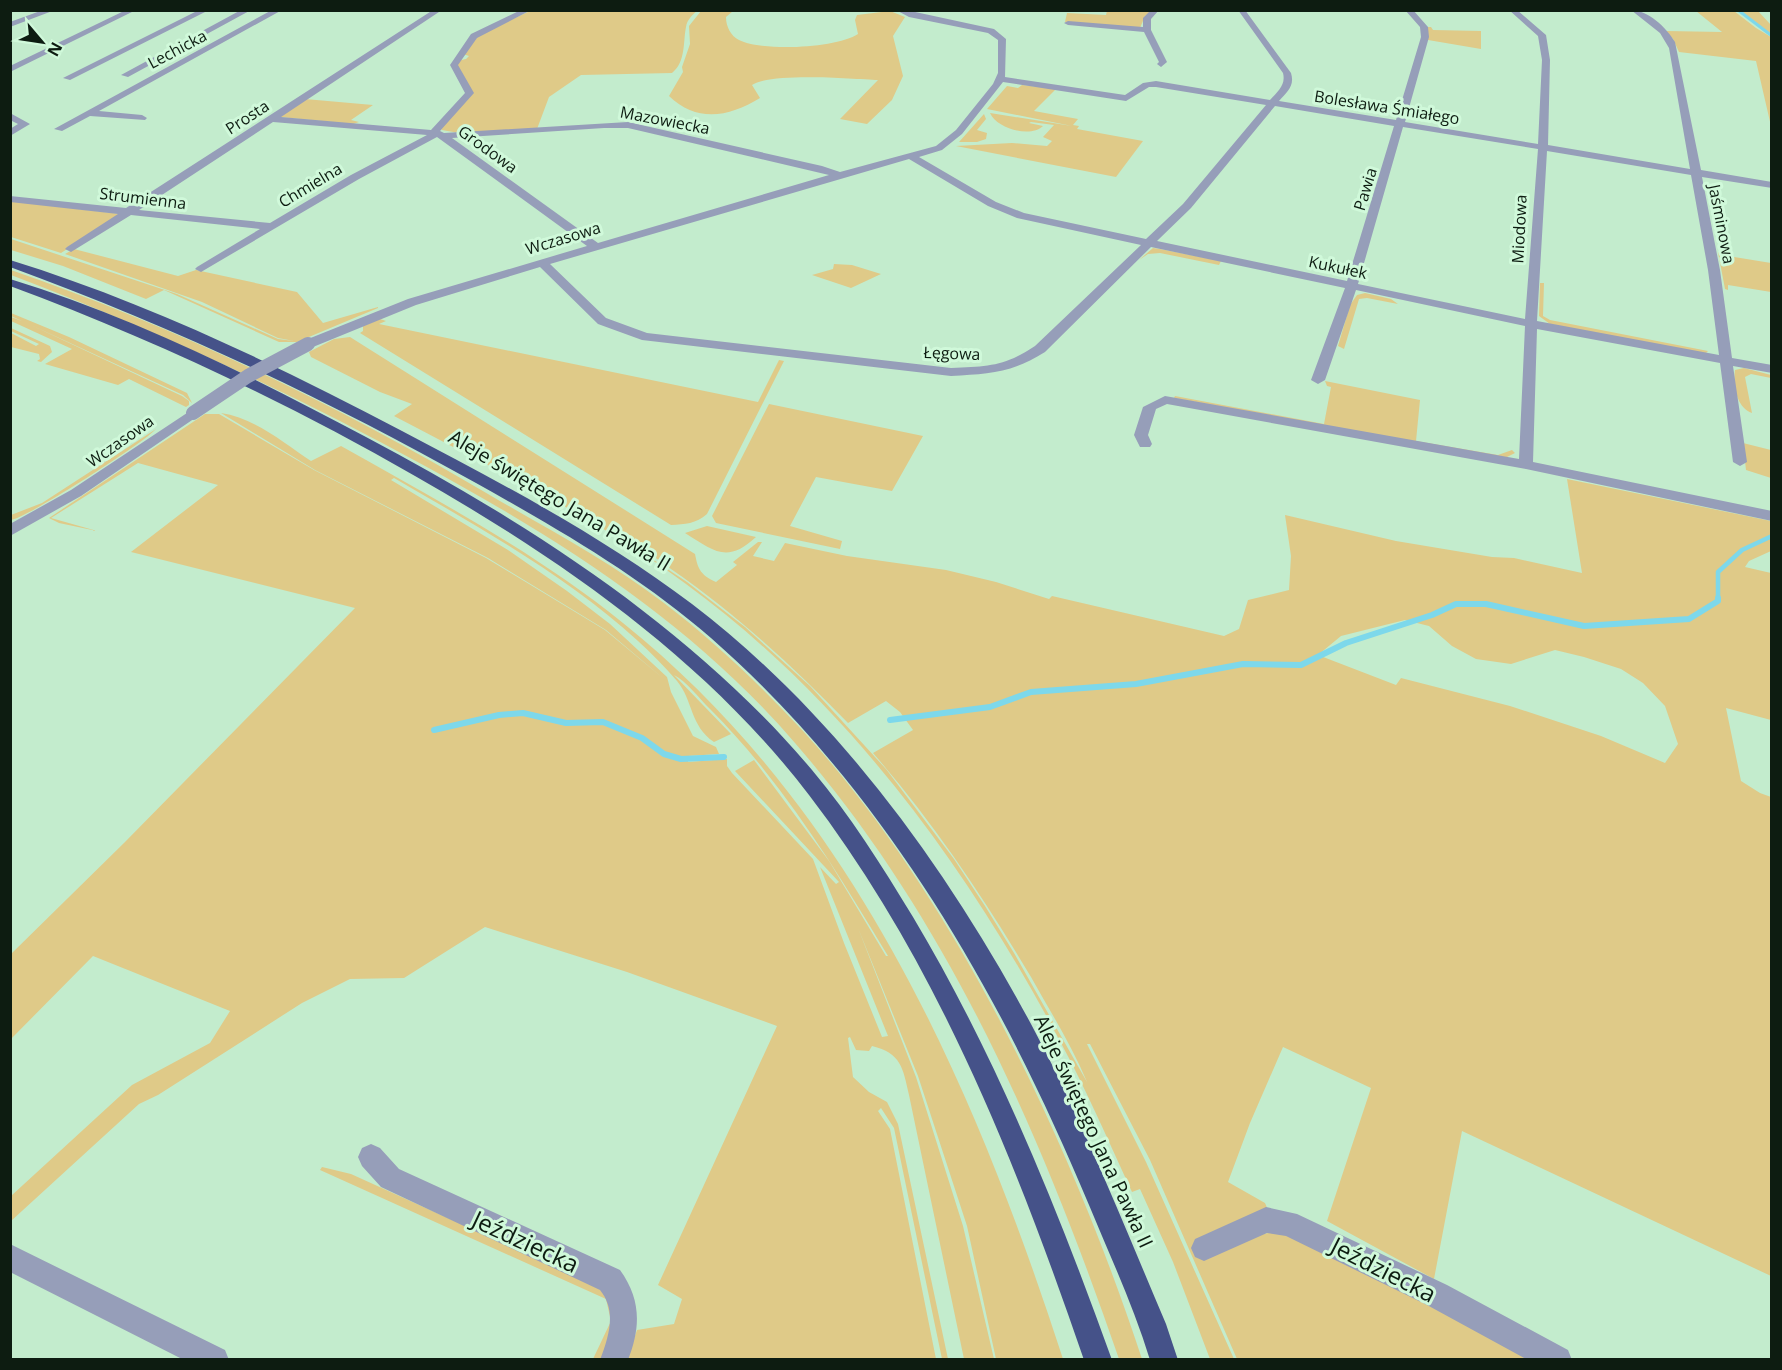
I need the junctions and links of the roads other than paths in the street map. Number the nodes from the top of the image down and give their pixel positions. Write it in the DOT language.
graph roads {
  1 [pos="52,10"];
  2 [pos="133,10"];
  3 [pos="206,10"];
  4 [pos="248,10"];
  5 [pos="279,10"];
  6 [pos="439,10"];
  7 [pos="528,10"];
  8 [pos="899,10"];
  9 [pos="1156,10"];
  10 [pos="1241,10"];
  11 [pos="1408,10"];
  12 [pos="1512,10"];
  13 [pos="1634,10"];
  14 [pos="1068,23"];
  15 [pos="10,25"];
  16 [pos="1147,30"];
  17 [pos="1161,64"];
  18 [pos="10,70"];
  19 [pos="125,75"];
  20 [pos="67,78"];
  21 [pos="1000,79"];
  22 [pos="1273,103"];
  23 [pos="89,113"];
  24 [pos="10,116"];
  25 [pos="142,118"];
  26 [pos="272,119"];
  27 [pos="1400,124"];
  28 [pos="59,129"];
  29 [pos="10,133"];
  30 [pos="439,134"];
  31 [pos="1542,148"];
  32 [pos="912,157"];
  33 [pos="1696,173"];
  34 [pos="840,176"];
  35 [pos="1772,185"];
  36 [pos="10,200"];
  37 [pos="128,212"];
  38 [pos="272,227"];
  39 [pos="1147,243"];
  40 [pos="596,247"];
  41 [pos="71,249"];
  42 [pos="10,263"];
  43 [pos="542,263"];
  44 [pos="201,269"];
  45 [pos="10,282"];
  46 [pos="1351,287"];
  47 [pos="1531,324"];
  48 [pos="1728,361"];
  49 [pos="1772,369"];
  50 [pos="1318,380"];
  51 [pos="1145,444"];
  52 [pos="1740,462"];
  53 [pos="1526,465"];
  54 [pos="1772,516"];
  55 [pos="13,528"];
  56 [pos="371,1157"];
  57 [pos="1204,1248"];
  58 [pos="10,1257"];
  59 [pos="215,1359"];
  60 [pos="614,1359"];
  61 [pos="1098,1359"];
  62 [pos="1164,1359"];
  63 [pos="1558,1359"];
  1 -- 15 [label="street"];
  2 -- 18 [label="street"];
  3 -- 20 [label="street"];
  4 -- 19 [label="street"];
  5 -- 23 [label="street, Lechicka"];
  6 -- 26 [label="street, Prosta"];
  7 -- 30 [label="street, Chmielna"];
  8 -- 21 [label="street, Wczasowa"];
  9 -- 16 [label="street"];
  10 -- 22 [label="street, Łęgowa"];
  11 -- 27 [label="street, Pawia"];
  12 -- 31 [label="street, Miodowa"];
  13 -- 33 [label="street, Jaśminowa"];
  14 -- 16 [label="street"];
  16 -- 17 [label="street"];
  21 -- 22 [label="street, Bolesława Śmiałego"];
  21 -- 32 [label="street, Wczasowa"];
  22 -- 27 [label="street, Bolesława Śmiałego"];
  22 -- 39 [label="street, Łęgowa"];
  23 -- 25 [label="street"];
  23 -- 28 [label="street, Lechicka"];
  24 -- 29 [label="street"];
  26 -- 30 [label="street, Grodowa"];
  26 -- 37 [label="street, Prosta"];
  27 -- 31 [label="street, Bolesława Śmiałego"];
  27 -- 46 [label="street, Pawia"];
  30 -- 34 [label="street, Mazowiecka"];
  30 -- 38 [label="street, Chmielna"];
  30 -- 40 [label="street, Grodowa"];
  31 -- 33 [label="street, Bolesława Śmiałego"];
  31 -- 47 [label="street, Miodowa"];
  32 -- 34 [label="street, Wczasowa"];
  32 -- 39 [label="street, Kukułek"];
  33 -- 35 [label="street, Bolesława Śmiałego"];
  33 -- 48 [label="street, Jaśminowa"];
  34 -- 40 [label="street, Wczasowa"];
  36 -- 37 [label="street, Strumienna"];
  37 -- 38 [label="street, Strumienna"];
  37 -- 41 [label="street, Prosta"];
  38 -- 44 [label="street, Chmielna"];
  39 -- 43 [label="street, Łęgowa"];
  39 -- 46 [label="street, Kukułek"];
  40 -- 43 [label="street, Wczasowa"];
  42 -- 62 [label="highway, Aleje świętego Jana Pawła II"];
  43 -- 55 [label="street, Wczasowa, bridge"];
  45 -- 61 [label="highway"];
  46 -- 47 [label="street, Kukułek"];
  46 -- 50 [label="street, Pawia"];
  47 -- 48 [label="street, Kukułek"];
  47 -- 53 [label="street, Miodowa"];
  48 -- 49 [label="street, Kukułek"];
  48 -- 52 [label="street, Jaśminowa"];
  51 -- 53 [label="street"];
  53 -- 54 [label="street"];
  56 -- 60 [label="street, Jeździecka"];
  57 -- 63 [label="street, Jeździecka"];
  58 -- 59 [label="street"];
}
